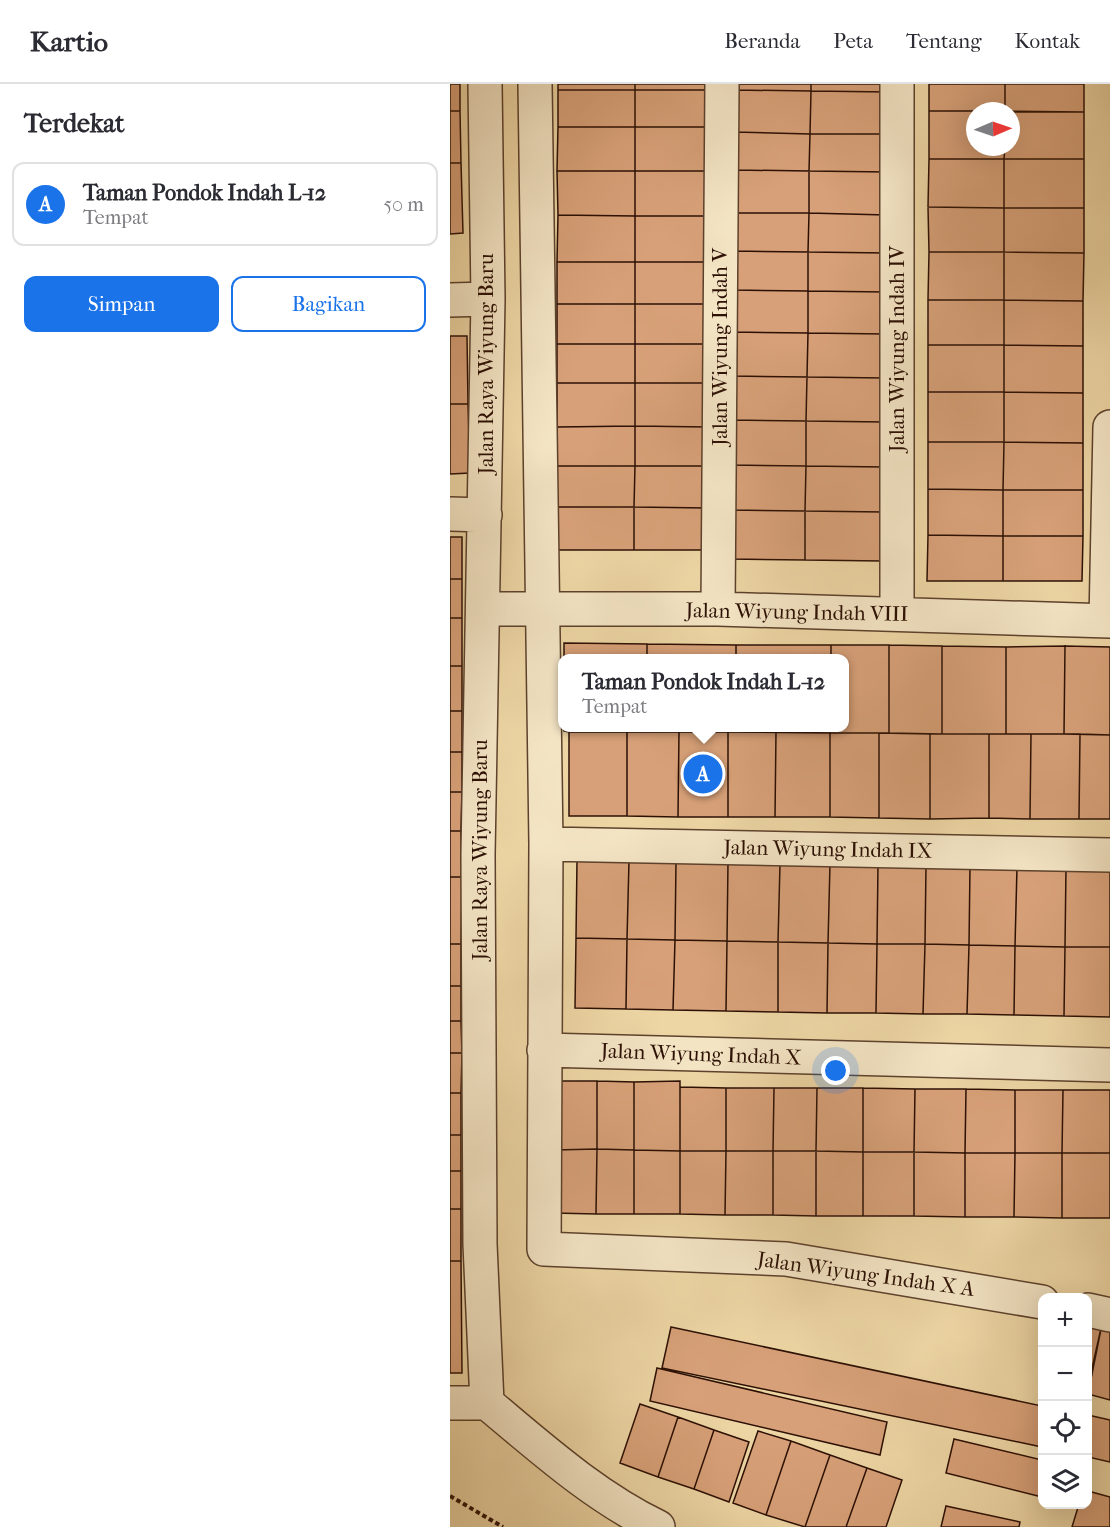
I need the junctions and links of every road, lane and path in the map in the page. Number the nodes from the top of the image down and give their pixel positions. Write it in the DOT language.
graph roads {
  1 [pos="485,84"];
  2 [pos="535,84"];
  3 [pos="722,84"];
  4 [pos="897,84"];
  5 [pos="450,300"];
  6 [pos="488,300"];
  7 [pos="1110,427"];
  8 [pos="450,514"];
  9 [pos="485,515"];
  10 [pos="543,608"];
  11 [pos="484,609"];
  12 [pos="718,609"];
  13 [pos="897,615"];
  14 [pos="1108,621"];
  15 [pos="546,844"];
  16 [pos="1110,855"];
  17 [pos="544,1050"];
  18 [pos="1110,1065"];
  19 [pos="1038,1301"];
  20 [pos="1092,1311"];
  21 [pos="1110,1315"];
  22 [pos="450,1403"];
  23 [pos="487,1403"];
  24 [pos="450,1496"];
  25 [pos="503,1527"];
  26 [pos="658,1527"];
  1 -- 6 [label="street, Jalan Raya Wiyung Baru"];
  2 -- 10 [label="street"];
  3 -- 12 [label="street, Jalan Wiyung Indah V"];
  4 -- 13 [label="street, Jalan Wiyung Indah IV"];
  5 -- 6 [label="street"];
  6 -- 9 [label="street, Jalan Raya Wiyung Baru"];
  7 -- 14 [label="street"];
  8 -- 9 [label="street"];
  9 -- 11 [label="street, Jalan Raya Wiyung Baru"];
  10 -- 11 [label="street, Jalan Wiyung Indah VIII"];
  10 -- 12 [label="street, Jalan Wiyung Indah VIII"];
  10 -- 15 [label="street"];
  11 -- 23 [label="street, Jalan Raya Wiyung Baru"];
  12 -- 13 [label="street, Jalan Wiyung Indah VIII"];
  13 -- 14 [label="street, Jalan Wiyung Indah VIII"];
  15 -- 16 [label="street, Jalan Wiyung Indah IX"];
  15 -- 17 [label="street"];
  17 -- 18 [label="street, Jalan Wiyung Indah X"];
  17 -- 19 [label="street, Jalan Wiyung Indah X A"];
  20 -- 21 [label="street"];
  22 -- 23 [label="street"];
  23 -- 26 [label="street"];
  24 -- 25 [label="path"];
}
